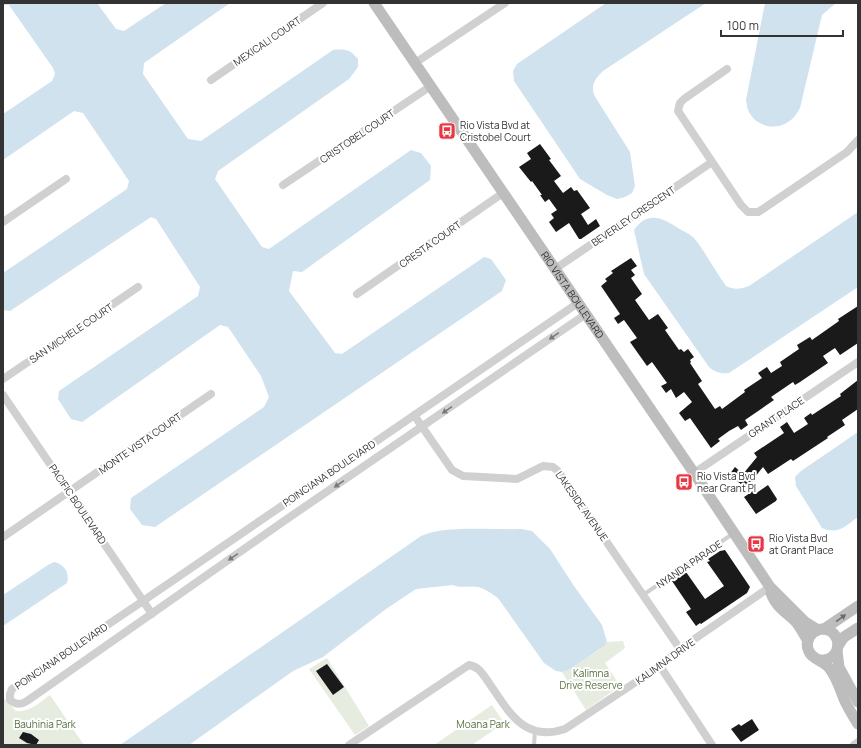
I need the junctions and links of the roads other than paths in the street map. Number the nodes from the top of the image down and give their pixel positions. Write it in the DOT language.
graph roads {
  1 [pos="323,3"];
  2 [pos="374,3"];
  3 [pos="505,3"];
  4 [pos="415,63"];
  5 [pos="726,69"];
  6 [pos="211,80"];
  7 [pos="431,86"];
  8 [pos="858,140"];
  9 [pos="712,162"];
  10 [pos="66,179"];
  11 [pos="283,185"];
  12 [pos="503,193"];
  13 [pos="3,222"];
  14 [pos="555,269"];
  15 [pos="138,287"];
  16 [pos="357,294"];
  17 [pos="578,303"];
  18 [pos="586,314"];
  19 [pos="858,362"];
  20 [pos="3,379"];
  21 [pos="211,394"];
  22 [pos="3,395"];
  23 [pos="414,415"];
  24 [pos="423,427"];
  25 [pos="694,472"];
  26 [pos="69,492"];
  27 [pos="276,510"];
  28 [pos="284,521"];
  29 [pos="734,533"];
  30 [pos="3,537"];
  31 [pos="770,587"];
  32 [pos="643,595"];
  33 [pos="143,601"];
  34 [pos="858,606"];
  35 [pos="152,614"];
  36 [pos="858,628"];
  37 [pos="821,630"];
  38 [pos="808,641"];
  39 [pos="680,649"];
  40 [pos="837,649"];
  41 [pos="820,660"];
  42 [pos="660,666"];
  43 [pos="858,702"];
  44 [pos="858,724"];
  45 [pos="535,731"];
  46 [pos="858,742"];
  47 [pos="349,745"];
  48 [pos="534,745"];
  49 [pos="712,745"];
  50 [pos="854,745"];
  1 -- 6 [label="street, MEXICALI COURT"];
  2 -- 4 [label="street, RIO VISTA BOULEVARD"];
  3 -- 4 [label="street"];
  4 -- 7 [label="street, RIO VISTA BOULEVARD"];
  5 -- 9 [label="street"];
  7 -- 11 [label="street, CRISTOBEL COURT"];
  7 -- 12 [label="street, RIO VISTA BOULEVARD"];
  8 -- 9 [label="street"];
  9 -- 14 [label="street, BEVERLEY CRESCENT"];
  10 -- 13 [label="street"];
  12 -- 14 [label="street, RIO VISTA BOULEVARD"];
  12 -- 16 [label="street, CRESTA COURT"];
  14 -- 17 [label="street, RIO VISTA BOULEVARD"];
  15 -- 20 [label="street, SAN MICHELE COURT"];
  17 -- 18 [label="street, RIO VISTA BOULEVARD"];
  17 -- 23 [label="street, POINCIANA BOULEVARD"];
  18 -- 24 [label="street, POINCIANA BOULEVARD, one-way"];
  18 -- 25 [label="street, RIO VISTA BOULEVARD"];
  19 -- 25 [label="street, GRANT PLACE"];
  21 -- 26 [label="street, MONTE VISTA COURT"];
  22 -- 26 [label="street, PACIFIC BOULEVARD"];
  23 -- 24 [label="street, LAKESIDE AVENUE"];
  23 -- 27 [label="street, POINCIANA BOULEVARD"];
  24 -- 28 [label="street, POINCIANA BOULEVARD, one-way"];
  24 -- 32 [label="street, LAKESIDE AVENUE"];
  25 -- 29 [label="street, RIO VISTA BOULEVARD"];
  26 -- 30 [label="street, MONTE VISTA COURT"];
  26 -- 33 [label="street, PACIFIC BOULEVARD"];
  27 -- 28 [label="street"];
  27 -- 33 [label="street, POINCIANA BOULEVARD"];
  28 -- 35 [label="street, POINCIANA BOULEVARD, one-way"];
  29 -- 31 [label="street, RIO VISTA BOULEVARD"];
  29 -- 32 [label="lane, NYANDA PARADE"];
  31 -- 37 [label="street, RIO VISTA BOULEVARD"];
  31 -- 38 [label="street, RIO VISTA BOULEVARD"];
  31 -- 39 [label="street, KALIMNA DRIVE"];
  32 -- 39 [label="street, LAKESIDE AVENUE"];
  33 -- 35 [label="street, PACIFIC BOULEVARD"];
  33 -- 35 [label="street, POINCIANA BOULEVARD"];
  37 -- 34 [label="street, one-way"];
  36 -- 40 [label="street"];
  37 -- 38 [label="street"];
  37 -- 40 [label="street"];
  38 -- 41 [label="street"];
  39 -- 42 [label="street, KALIMNA DRIVE"];
  40 -- 41 [label="street"];
  40 -- 43 [label="street"];
  41 -- 44 [label="street"];
  42 -- 45 [label="street, KALIMNA DRIVE"];
  42 -- 49 [label="street"];
  45 -- 47 [label="street, KALIMNA DRIVE"];
  45 -- 48 [label="lane"];
  46 -- 50 [label="street"];
}
